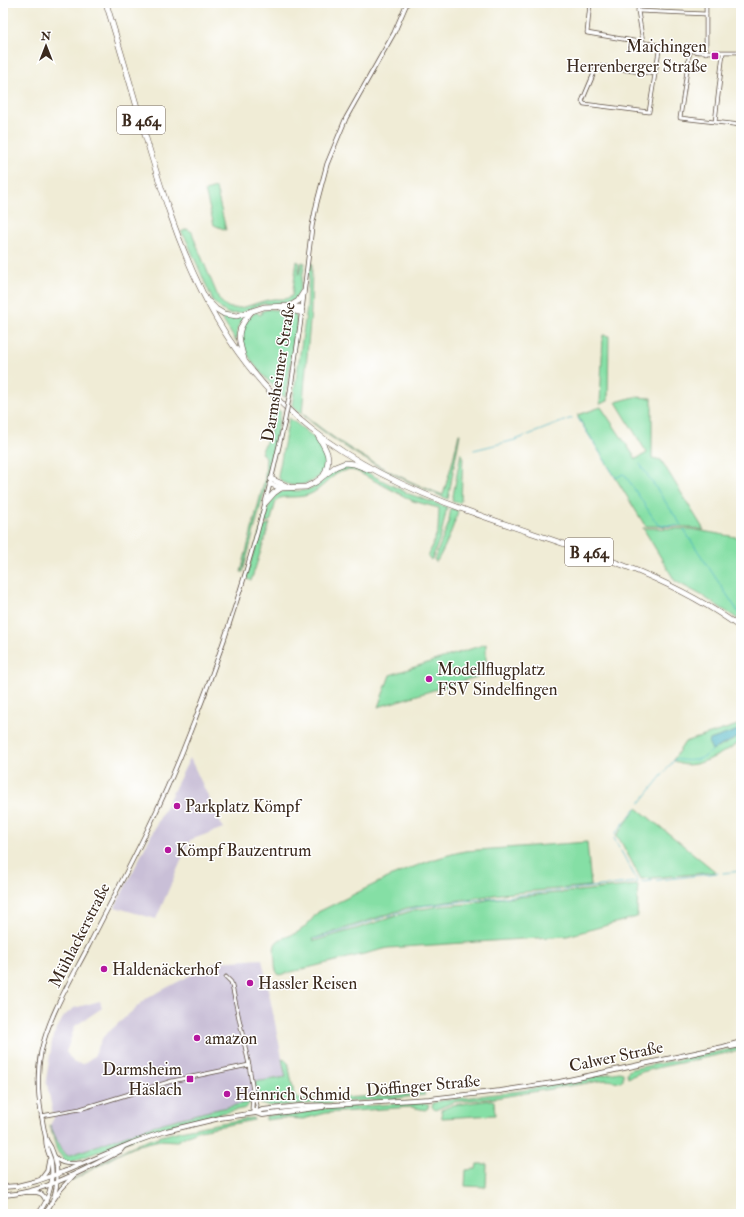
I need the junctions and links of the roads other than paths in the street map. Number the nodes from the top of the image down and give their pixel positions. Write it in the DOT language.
graph roads {
  1 [pos="106,3"];
  2 [pos="407,3"];
  3 [pos="590,3"];
  4 [pos="638,3"];
  5 [pos="706,3"];
  6 [pos="638,11"];
  7 [pos="706,14"];
  8 [pos="643,42"];
  9 [pos="660,45"];
  10 [pos="690,50"];
  11 [pos="706,52"];
  12 [pos="741,52"];
  13 [pos="723,53"];
  14 [pos="655,74"];
  15 [pos="715,122"];
  16 [pos="741,125"];
  17 [pos="304,293"];
  18 [pos="205,299"];
  19 [pos="290,306"];
  20 [pos="280,307"];
  21 [pos="302,310"];
  22 [pos="251,312"];
  23 [pos="245,362"];
  24 [pos="317,434"];
  25 [pos="375,471"];
  26 [pos="323,476"];
  27 [pos="271,482"];
  28 [pos="290,487"];
  29 [pos="281,488"];
  30 [pos="265,503"];
  31 [pos="741,628"];
  32 [pos="182,752"];
  33 [pos="226,977"];
  34 [pos="741,1042"];
  35 [pos="741,1045"];
  36 [pos="723,1047"];
  37 [pos="249,1065"];
  38 [pos="514,1089"];
  39 [pos="256,1113"];
  40 [pos="41,1116"];
  41 [pos="125,1146"];
  42 [pos="52,1157"];
  43 [pos="81,1164"];
  44 [pos="77,1173"];
  45 [pos="55,1175"];
  46 [pos="41,1179"];
  47 [pos="56,1182"];
  48 [pos="51,1183"];
  49 [pos="3,1187"];
  50 [pos="25,1192"];
  51 [pos="3,1195"];
  52 [pos="46,1202"];
  53 [pos="52,1204"];
  54 [pos="38,1214"];
  55 [pos="44,1214"];
  1 -- 18 [label="highway, B 464"];
  2 -- 17 [label="street, Darmsheimer Straße"];
  3 -- 8 [label="street"];
  4 -- 6 [label="street"];
  5 -- 7 [label="street"];
  6 -- 7 [label="street"];
  6 -- 8 [label="street"];
  7 -- 11 [label="street"];
  8 -- 9 [label="street"];
  9 -- 10 [label="street"];
  9 -- 14 [label="street"];
  10 -- 11 [label="street"];
  10 -- 15 [label="street"];
  11 -- 13 [label="street"];
  12 -- 13 [label="street"];
  13 -- 15 [label="street"];
  14 -- 14 [label="street"];
  15 -- 16 [label="street"];
  17 -- 19 [label="highway"];
  17 -- 21 [label="street, Darmsheimer Straße"];
  18 -- 22 [label="highway"];
  18 -- 23 [label="highway, B 464"];
  19 -- 20 [label="highway"];
  19 -- 21 [label="highway"];
  20 -- 21 [label="highway"];
  20 -- 22 [label="highway"];
  21 -- 27 [label="street, Darmsheimer Straße, bridge"];
  22 -- 23 [label="highway"];
  23 -- 24 [label="highway, B 464"];
  24 -- 25 [label="highway, B 464"];
  24 -- 26 [label="highway"];
  25 -- 26 [label="highway"];
  25 -- 31 [label="highway, B 464"];
  26 -- 28 [label="highway"];
  27 -- 28 [label="highway"];
  27 -- 29 [label="highway"];
  27 -- 30 [label="street, Darmsheimer Straße"];
  28 -- 29 [label="highway"];
  29 -- 30 [label="highway"];
  30 -- 32 [label="street, Darmsheimer Straße"];
  32 -- 40 [label="street, Mühlackerstraße"];
  33 -- 37 [label="street"];
  34 -- 36 [label="main road, Calwer Straße"];
  35 -- 36 [label="main road, Calwer Straße"];
  36 -- 38 [label="main road, Calwer Straße"];
  37 -- 39 [label="street"];
  37 -- 40 [label="street"];
  38 -- 39 [label="main road, Döffinger Straße"];
  39 -- 41 [label="main road, Döffinger Straße"];
  40 -- 42 [label="street, Mühlackerstraße"];
  41 -- 43 [label="main road, Döffinger Straße"];
  41 -- 44 [label="main road, Döffinger Straße"];
  42 -- 43 [label="street"];
  42 -- 45 [label="street, Mühlackerstraße"];
  42 -- 46 [label="street"];
  43 -- 45 [label="main road, Döffinger Straße"];
  44 -- 47 [label="main road, Döffinger Straße"];
  44 -- 53 [label="street"];
  45 -- 46 [label="main road, Döffinger Straße"];
  45 -- 47 [label="street, Mühlackerstraße"];
  45 -- 48 [label="street, Mühlackerstraße"];
  46 -- 49 [label="main road, Döffinger Straße"];
  47 -- 48 [label="main road, Döffinger Straße"];
  47 -- 53 [label="street"];
  48 -- 50 [label="main road, Döffinger Straße"];
  48 -- 52 [label="street"];
  50 -- 51 [label="main road, Döffinger Straße"];
  50 -- 52 [label="street"];
  52 -- 54 [label="street"];
  53 -- 55 [label="street"];
}
